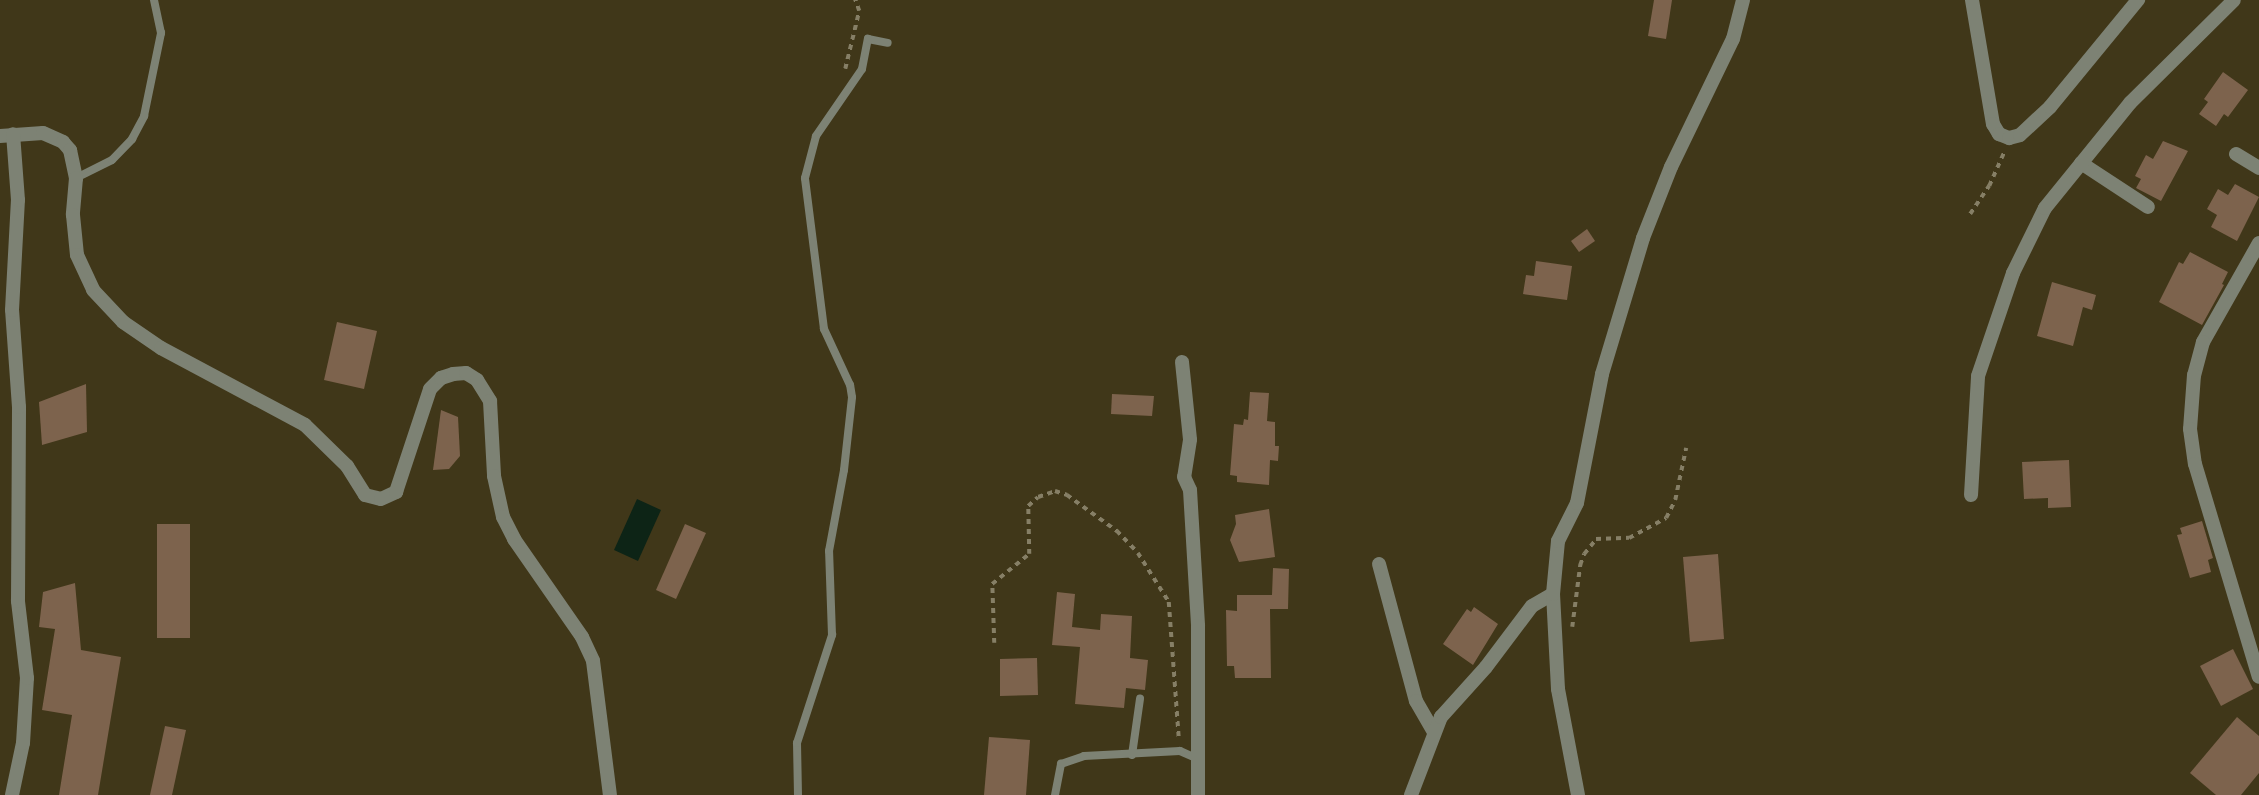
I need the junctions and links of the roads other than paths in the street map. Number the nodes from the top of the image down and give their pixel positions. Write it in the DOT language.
graph roads {
  1 [pos="154,0"];
  2 [pos="1743,0"];
  3 [pos="1972,0"];
  4 [pos="2138,0"];
  5 [pos="2234,0"];
  6 [pos="888,43"];
  7 [pos="6,135"];
  8 [pos="2236,154"];
  9 [pos="2081,163"];
  10 [pos="2259,168"];
  11 [pos="76,178"];
  12 [pos="2148,207"];
  13 [pos="2259,243"];
  14 [pos="1182,362"];
  15 [pos="1971,495"];
  16 [pos="1379,564"];
  17 [pos="1553,594"];
  18 [pos="2259,677"];
  19 [pos="1140,699"];
  20 [pos="1433,731"];
  21 [pos="1132,755"];
  22 [pos="1196,758"];
  23 [pos="12,795"];
  24 [pos="610,795"];
  25 [pos="798,795"];
  26 [pos="1055,795"];
  27 [pos="1198,795"];
  28 [pos="1411,795"];
  29 [pos="1578,795"];
  1 -- 11 [label="lane"];
  2 -- 17 [label="street"];
  3 -- 4 [label="street"];
  5 -- 9 [label="street"];
  6 -- 25 [label="lane"];
  7 -- 11 [label="street"];
  7 -- 23 [label="street"];
  8 -- 10 [label="street"];
  9 -- 12 [label="street"];
  9 -- 15 [label="street"];
  11 -- 24 [label="street"];
  13 -- 18 [label="street"];
  14 -- 22 [label="street"];
  16 -- 20 [label="street"];
  17 -- 20 [label="street"];
  17 -- 29 [label="street"];
  19 -- 21 [label="lane"];
  20 -- 28 [label="street"];
  21 -- 22 [label="lane"];
  21 -- 26 [label="lane"];
  22 -- 27 [label="street"];
}
